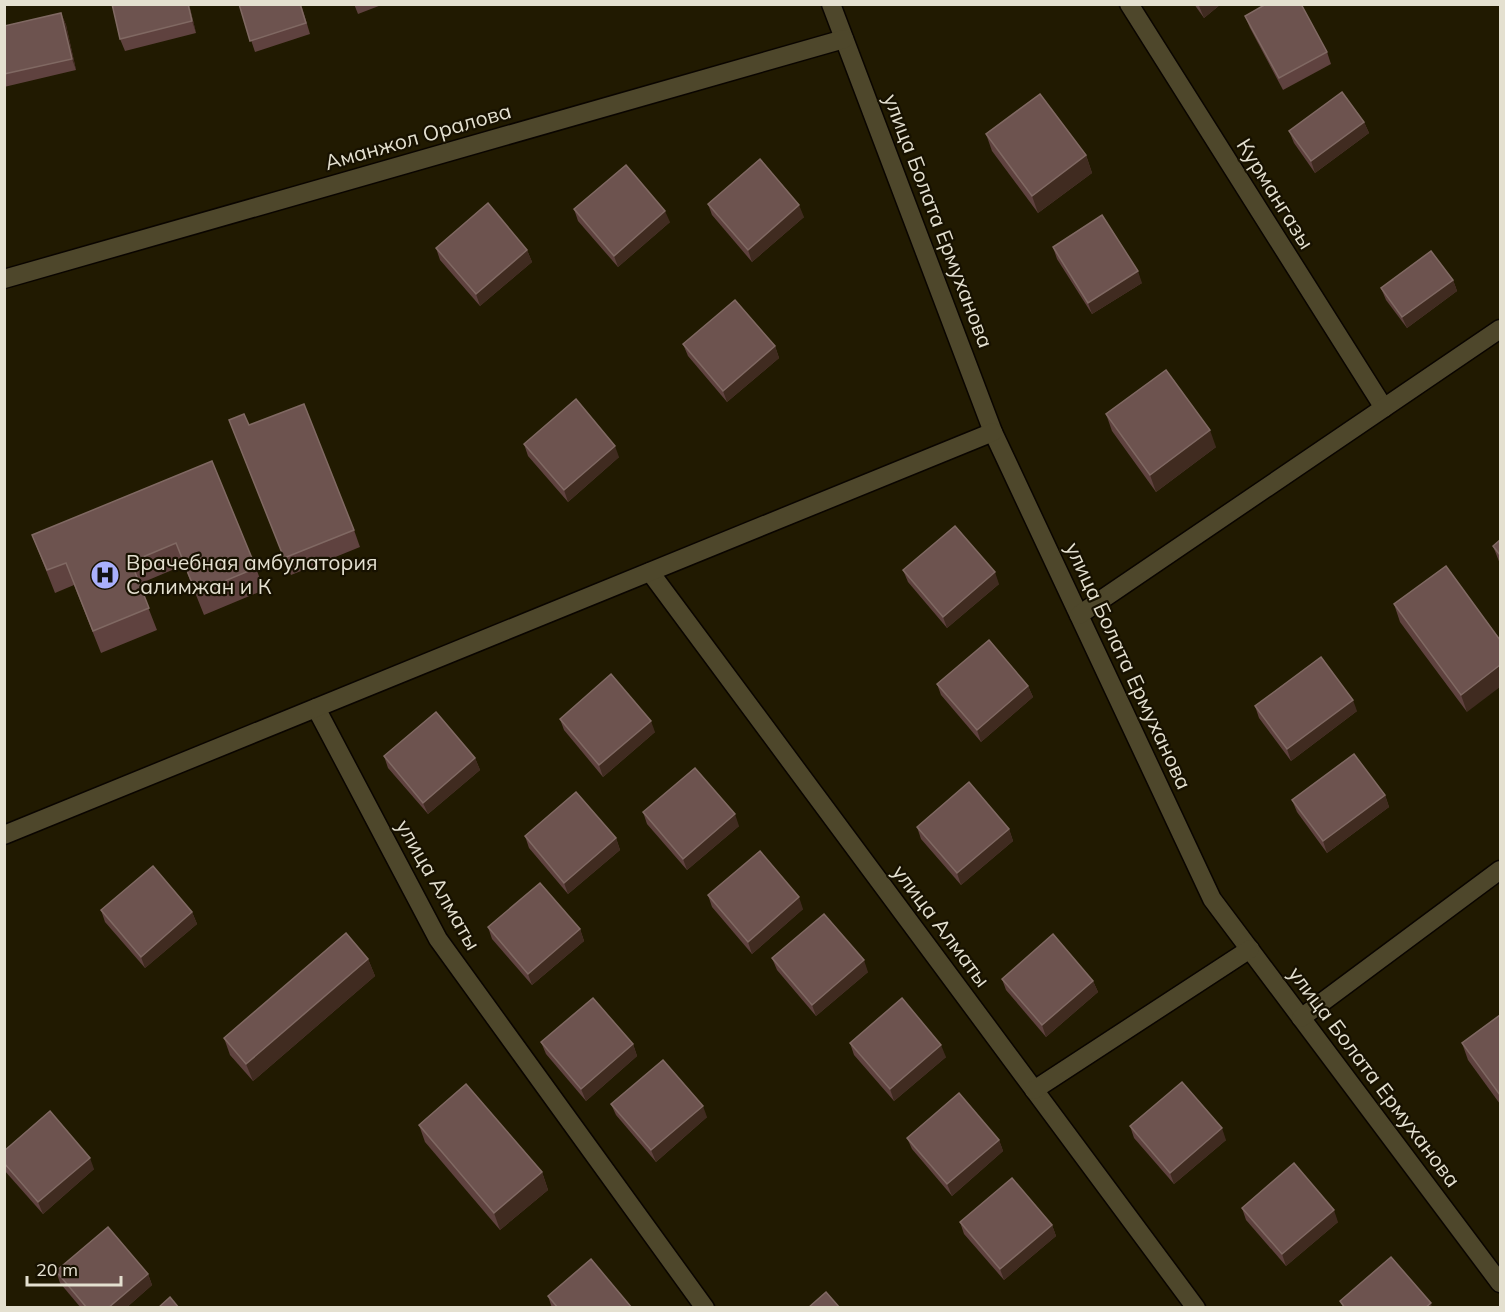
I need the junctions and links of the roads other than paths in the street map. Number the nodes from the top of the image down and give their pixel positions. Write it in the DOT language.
graph roads {
  1 [pos="831,4"];
  2 [pos="1129,4"];
  3 [pos="844,39"];
  4 [pos="4,279"];
  5 [pos="1500,329"];
  6 [pos="1384,408"];
  7 [pos="993,432"];
  8 [pos="650,572"];
  9 [pos="1079,615"];
  10 [pos="316,708"];
  11 [pos="4,835"];
  12 [pos="1500,870"];
  13 [pos="1250,949"];
  14 [pos="1302,1018"];
  15 [pos="1034,1090"];
  16 [pos="1500,1283"];
  17 [pos="705,1308"];
  18 [pos="1196,1308"];
  1 -- 3 [label="street, улица Болата Ермуханова"];
  2 -- 6 [label="street, Курмангазы"];
  3 -- 4 [label="street, Аманжол Оралова"];
  3 -- 7 [label="street, улица Болата Ермуханова"];
  5 -- 6 [label="street"];
  6 -- 9 [label="street"];
  7 -- 8 [label="street"];
  7 -- 9 [label="street, улица Болата Ермуханова"];
  8 -- 10 [label="street"];
  8 -- 15 [label="street, улица Алматы"];
  9 -- 13 [label="street, улица Болата Ермуханова"];
  10 -- 11 [label="street"];
  10 -- 17 [label="street, улица Алматы"];
  12 -- 14 [label="street"];
  13 -- 14 [label="street, улица Болата Ермуханова"];
  13 -- 15 [label="street"];
  14 -- 16 [label="street, улица Болата Ермуханова"];
  15 -- 18 [label="street, улица Алматы"];
}
